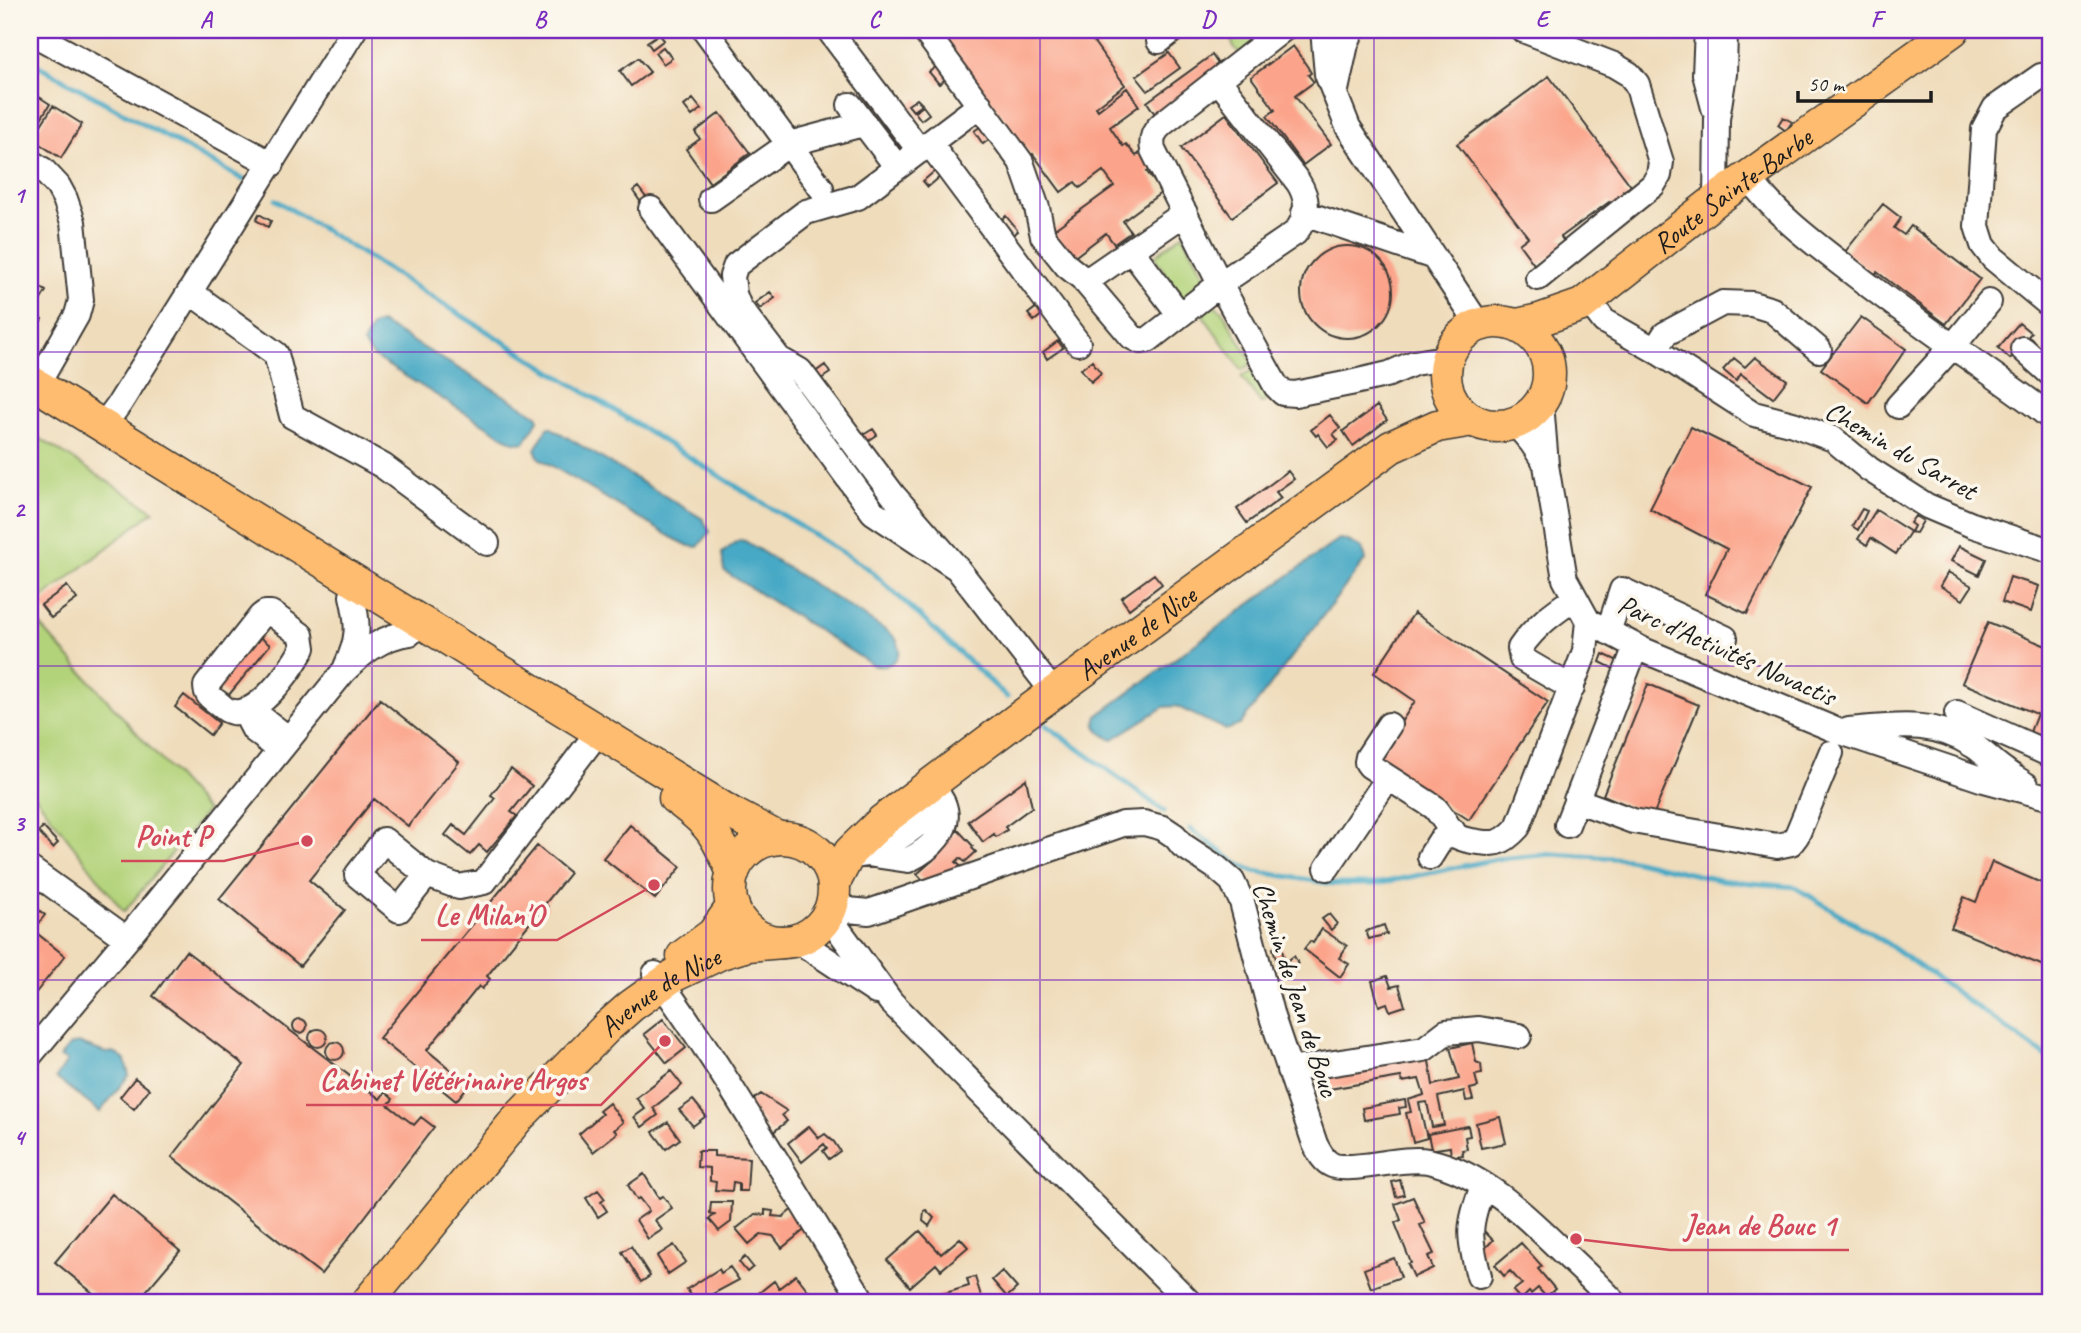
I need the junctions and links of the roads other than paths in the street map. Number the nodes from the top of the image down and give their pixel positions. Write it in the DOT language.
graph roads {
  1 [pos="354,30"];
  2 [pos="705,30"];
  3 [pos="829,30"];
  4 [pos="924,30"];
  5 [pos="1282,30"];
  6 [pos="1323,30"];
  7 [pos="1352,30"];
  8 [pos="1522,30"];
  9 [pos="1706,30"];
  10 [pos="1725,30"];
  11 [pos="1952,30"];
  12 [pos="30,32"];
  13 [pos="2051,75"];
  14 [pos="1219,80"];
  15 [pos="1335,97"];
  16 [pos="980,105"];
  17 [pos="1717,119"];
  18 [pos="789,144"];
  19 [pos="925,148"];
  20 [pos="30,162"];
  21 [pos="272,164"];
  22 [pos="897,167"];
  23 [pos="1748,177"];
  24 [pos="821,188"];
  25 [pos="711,200"];
  26 [pos="1716,200"];
  27 [pos="651,209"];
  28 [pos="1185,213"];
  29 [pos="1304,213"];
  30 [pos="1131,250"];
  31 [pos="1434,257"];
  32 [pos="1538,278"];
  33 [pos="1084,282"];
  34 [pos="1220,284"];
  35 [pos="190,292"];
  36 [pos="1585,302"];
  37 [pos="1989,302"];
  38 [pos="2051,306"];
  39 [pos="1181,314"];
  40 [pos="1478,324"];
  41 [pos="1517,325"];
  42 [pos="1078,343"];
  43 [pos="1953,346"];
  44 [pos="2023,349"];
  45 [pos="1655,350"];
  46 [pos="1819,350"];
  47 [pos="1445,369"];
  48 [pos="2048,371"];
  49 [pos="32,389"];
  50 [pos="1545,390"];
  51 [pos="2025,397"];
  52 [pos="1898,406"];
  53 [pos="2051,418"];
  54 [pos="1473,420"];
  55 [pos="1515,423"];
  56 [pos="103,426"];
  57 [pos="1391,447"];
  58 [pos="1546,465"];
  59 [pos="487,543"];
  60 [pos="2051,551"];
  61 [pos="957,568"];
  62 [pos="352,596"];
  63 [pos="1576,598"];
  64 [pos="1598,626"];
  65 [pos="410,633"];
  66 [pos="1725,638"];
  67 [pos="1636,646"];
  68 [pos="344,671"];
  69 [pos="1572,688"];
  70 [pos="1036,706"];
  71 [pos="244,711"];
  72 [pos="1957,713"];
  73 [pos="1389,725"];
  74 [pos="1835,742"];
  75 [pos="285,744"];
  76 [pos="589,744"];
  77 [pos="2051,755"];
  78 [pos="1388,778"];
  79 [pos="935,790"];
  80 [pos="2046,796"];
  81 [pos="1576,800"];
  82 [pos="882,821"];
  83 [pos="1567,825"];
  84 [pos="1453,831"];
  85 [pos="793,841"];
  86 [pos="1430,857"];
  87 [pos="1328,868"];
  88 [pos="30,869"];
  89 [pos="733,873"];
  90 [pos="427,875"];
  91 [pos="841,883"];
  92 [pos="733,905"];
  93 [pos="127,939"];
  94 [pos="790,941"];
  95 [pos="658,978"];
  96 [pos="891,1002"];
  97 [pos="1519,1036"];
  98 [pos="30,1055"];
  99 [pos="1289,1070"];
  100 [pos="1483,1186"];
  101 [pos="1479,1276"];
  102 [pos="352,1303"];
  103 [pos="367,1303"];
  104 [pos="864,1303"];
  105 [pos="1190,1303"];
  106 [pos="1615,1303"];
  1 -- 21 [label="street"];
  2 -- 18 [label="street"];
  3 -- 19 [label="street"];
  4 -- 16 [label="street"];
  5 -- 14 [label="street"];
  6 -- 15 [label="street"];
  7 -- 15 [label="street"];
  8 -- 32 [label="street"];
  9 -- 17 [label="street"];
  10 -- 17 [label="street"];
  11 -- 23 [label="main road, Route Sainte-Barbe"];
  12 -- 21 [label="street"];
  13 -- 38 [label="street"];
  14 -- 28 [label="street"];
  14 -- 29 [label="street"];
  15 -- 31 [label="street"];
  16 -- 19 [label="street"];
  16 -- 33 [label="street"];
  17 -- 26 [label="street"];
  18 -- 22 [label="street"];
  18 -- 24 [label="street"];
  18 -- 25 [label="street"];
  19 -- 22 [label="street"];
  19 -- 42 [label="street"];
  20 -- 49 [label="street"];
  21 -- 35 [label="street"];
  22 -- 61 [label="street"];
  23 -- 26 [label="main road, Route Sainte-Barbe"];
  23 -- 43 [label="street"];
  26 -- 36 [label="main road, Route Sainte-Barbe"];
  27 -- 61 [label="street"];
  28 -- 30 [label="street"];
  28 -- 34 [label="street"];
  29 -- 31 [label="street"];
  29 -- 34 [label="street"];
  30 -- 33 [label="street"];
  30 -- 39 [label="street"];
  31 -- 40 [label="street"];
  33 -- 39 [label="street"];
  34 -- 39 [label="street"];
  34 -- 47 [label="street"];
  35 -- 56 [label="street"];
  35 -- 59 [label="street"];
  36 -- 41 [label="main road, Route Sainte-Barbe"];
  36 -- 45 [label="street, Chemin du Sarret"];
  36 -- 50 [label="main road, Route Sainte-Barbe"];
  37 -- 43 [label="street"];
  40 -- 41 [label="main road"];
  40 -- 47 [label="main road"];
  41 -- 50 [label="main road"];
  43 -- 51 [label="street"];
  43 -- 52 [label="street"];
  44 -- 48 [label="street"];
  45 -- 46 [label="street"];
  45 -- 60 [label="street, Chemin du Sarret"];
  47 -- 54 [label="main road"];
  47 -- 57 [label="main road, Avenue de Nice"];
  48 -- 51 [label="street"];
  49 -- 56 [label="main road"];
  49 -- 62 [label="main road"];
  50 -- 55 [label="main road"];
  50 -- 58 [label="street, Parc d'Activités Novactis"];
  51 -- 53 [label="street"];
  54 -- 55 [label="main road"];
  54 -- 57 [label="main road, Avenue de Nice"];
  55 -- 58 [label="street, Parc d'Activités Novactis"];
  56 -- 85 [label="main road"];
  57 -- 70 [label="main road, Avenue de Nice"];
  58 -- 63 [label="street, Parc d'Activités Novactis"];
  61 -- 70 [label="street"];
  62 -- 65 [label="main road"];
  62 -- 68 [label="street"];
  63 -- 64 [label="street, Parc d'Activités Novactis"];
  63 -- 69 [label="street"];
  64 -- 66 [label="street"];
  64 -- 67 [label="street, Parc d'Activités Novactis"];
  64 -- 69 [label="street"];
  65 -- 68 [label="street"];
  65 -- 76 [label="main road"];
  67 -- 74 [label="street, Parc d'Activités Novactis"];
  67 -- 81 [label="street"];
  68 -- 75 [label="street"];
  69 -- 84 [label="street"];
  70 -- 79 [label="main road, Avenue de Nice"];
  71 -- 71 [label="street"];
  71 -- 75 [label="street"];
  72 -- 77 [label="street"];
  73 -- 78 [label="street"];
  74 -- 80 [label="street, Parc d'Activités Novactis"];
  74 -- 80 [label="street, Parc d'Activités Novactis"];
  74 -- 81 [label="street"];
  75 -- 93 [label="street"];
  76 -- 89 [label="main road"];
  76 -- 90 [label="street"];
  78 -- 84 [label="street"];
  78 -- 87 [label="street"];
  79 -- 82 [label="main road, Avenue de Nice"];
  79 -- 91 [label="street"];
  81 -- 83 [label="street"];
  82 -- 85 [label="main road, Avenue de Nice"];
  82 -- 91 [label="main road, Avenue de Nice"];
  84 -- 86 [label="street"];
  85 -- 89 [label="main road"];
  85 -- 91 [label="main road"];
  88 -- 93 [label="street"];
  89 -- 92 [label="main road"];
  91 -- 94 [label="main road"];
  91 -- 96 [label="street"];
  91 -- 99 [label="street, Chemin de Jean de Bouc"];
  92 -- 94 [label="main road"];
  92 -- 95 [label="main road, Avenue de Nice"];
  93 -- 98 [label="street"];
  94 -- 95 [label="main road, Avenue de Nice"];
  94 -- 96 [label="street"];
  95 -- 102 [label="main road, Avenue de Nice"];
  95 -- 103 [label="main road, Avenue de Nice"];
  95 -- 104 [label="street"];
  96 -- 105 [label="street"];
  97 -- 99 [label="street"];
  99 -- 100 [label="street, Chemin de Jean de Bouc"];
  100 -- 101 [label="street"];
  100 -- 106 [label="street, Chemin de Jean de Bouc"];
}
